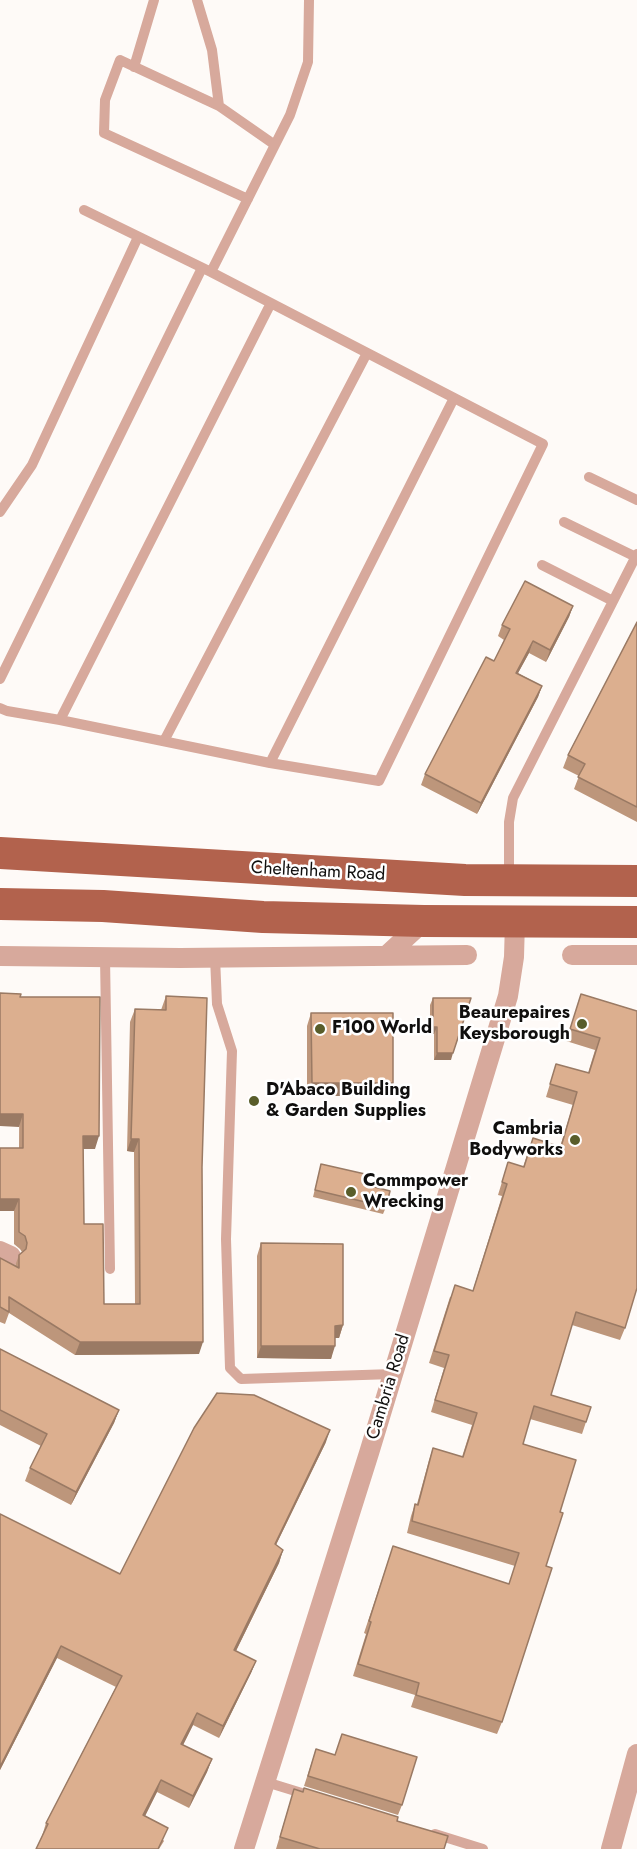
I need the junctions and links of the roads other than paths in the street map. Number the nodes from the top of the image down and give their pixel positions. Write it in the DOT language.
graph roads {
  1 [pos="154,0"];
  2 [pos="198,0"];
  3 [pos="309,0"];
  4 [pos="134,67"];
  5 [pos="219,106"];
  6 [pos="275,145"];
  7 [pos="248,199"];
  8 [pos="84,210"];
  9 [pos="138,237"];
  10 [pos="206,270"];
  11 [pos="271,303"];
  12 [pos="367,353"];
  13 [pos="454,398"];
  14 [pos="589,477"];
  15 [pos="637,500"];
  16 [pos="0,512"];
  17 [pos="564,522"];
  18 [pos="636,556"];
  19 [pos="542,566"];
  20 [pos="613,601"];
  21 [pos="0,679"];
  22 [pos="0,708"];
  23 [pos="60,720"];
  24 [pos="164,741"];
  25 [pos="270,763"];
  26 [pos="0,853"];
  27 [pos="509,880"];
  28 [pos="637,881"];
  29 [pos="0,904"];
  30 [pos="424,921"];
  31 [pos="515,921"];
  32 [pos="637,922"];
  33 [pos="637,955"];
  34 [pos="0,956"];
  35 [pos="386,956"];
  36 [pos="467,956"];
  37 [pos="572,956"];
  38 [pos="105,957"];
  39 [pos="215,957"];
  40 [pos="110,1269"];
  41 [pos="393,1374"];
  42 [pos="637,1754"];
  43 [pos="266,1782"];
  44 [pos="311,1796"];
  45 [pos="426,1831"];
  46 [pos="244,1849"];
  47 [pos="483,1849"];
  48 [pos="610,1849"];
  1 -- 4 [label="lane"];
  2 -- 5 [label="lane"];
  3 -- 6 [label="lane"];
  4 -- 5 [label="lane"];
  4 -- 7 [label="lane"];
  5 -- 6 [label="lane"];
  6 -- 7 [label="lane"];
  7 -- 10 [label="lane"];
  8 -- 9 [label="lane"];
  9 -- 10 [label="lane"];
  9 -- 16 [label="lane"];
  10 -- 11 [label="lane"];
  10 -- 21 [label="lane"];
  11 -- 12 [label="lane"];
  11 -- 23 [label="lane"];
  12 -- 13 [label="lane"];
  12 -- 24 [label="lane"];
  13 -- 25 [label="lane"];
  13 -- 25 [label="lane"];
  14 -- 15 [label="lane"];
  17 -- 18 [label="lane"];
  18 -- 20 [label="lane"];
  19 -- 20 [label="lane"];
  20 -- 27 [label="lane"];
  22 -- 23 [label="lane"];
  23 -- 24 [label="lane"];
  24 -- 25 [label="lane"];
  26 -- 27 [label="main road, Cheltenham Road"];
  27 -- 28 [label="main road, Cheltenham Road"];
  27 -- 31 [label="main road"];
  29 -- 30 [label="main road"];
  30 -- 31 [label="main road"];
  30 -- 35 [label="street"];
  31 -- 32 [label="main road"];
  31 -- 41 [label="street, Cambria Road"];
  33 -- 37 [label="street"];
  34 -- 38 [label="street"];
  35 -- 36 [label="street"];
  35 -- 39 [label="street"];
  38 -- 39 [label="street"];
  38 -- 40 [label="lane"];
  39 -- 41 [label="lane"];
  41 -- 43 [label="street, Cambria Road"];
  42 -- 48 [label="street"];
  43 -- 44 [label="lane"];
  43 -- 46 [label="street, Cambria Road"];
  45 -- 47 [label="lane"];
}
